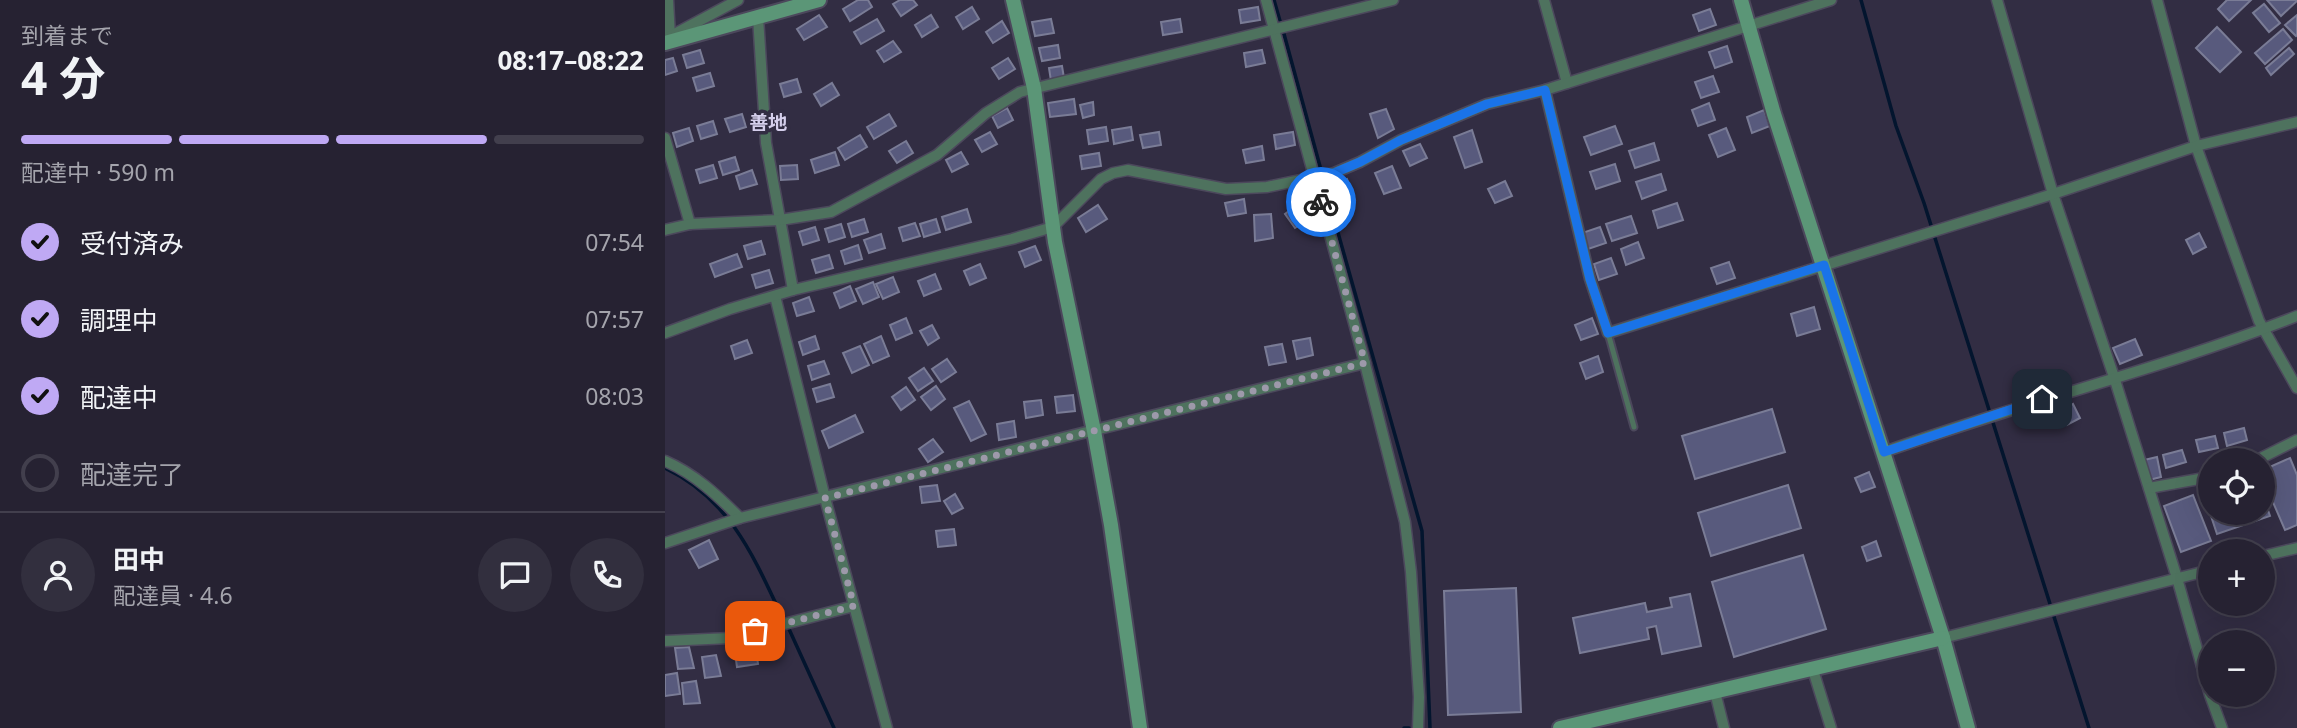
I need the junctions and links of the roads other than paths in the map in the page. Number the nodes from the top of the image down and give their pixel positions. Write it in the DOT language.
graph roads {
  1 [pos="668,0"];
  2 [pos="738,0"];
  3 [pos="819,0"];
  4 [pos="1013,0"];
  5 [pos="1266,0"];
  6 [pos="1393,0"];
  7 [pos="1544,0"];
  8 [pos="1741,0"];
  9 [pos="1831,0"];
  10 [pos="1997,0"];
  11 [pos="2157,0"];
  12 [pos="758,17"];
  13 [pos="1749,26"];
  14 [pos="1274,29"];
  15 [pos="667,40"];
  16 [pos="1567,83"];
  17 [pos="1034,88"];
  18 [pos="1545,90"];
  19 [pos="2297,122"];
  20 [pos="665,138"];
  21 [pos="2196,146"];
  22 [pos="1313,177"];
  23 [pos="2053,194"];
  24 [pos="780,220"];
  25 [pos="690,224"];
  26 [pos="1053,227"];
  27 [pos="665,230"];
  28 [pos="1824,265"];
  29 [pos="793,290"];
  30 [pos="775,296"];
  31 [pos="2297,316"];
  32 [pos="2263,329"];
  33 [pos="665,333"];
  34 [pos="1608,333"];
  35 [pos="1365,363"];
  36 [pos="2114,377"];
  37 [pos="2297,388"];
  38 [pos="1633,427"];
  39 [pos="1094,431"];
  40 [pos="2297,440"];
  41 [pos="2275,451"];
  42 [pos="1884,452"];
  43 [pos="665,461"];
  44 [pos="2198,479"];
  45 [pos="2149,488"];
  46 [pos="825,498"];
  47 [pos="738,518"];
  48 [pos="665,543"];
  49 [pos="2297,548"];
  50 [pos="2275,553"];
  51 [pos="2198,573"];
  52 [pos="2177,578"];
  53 [pos="854,606"];
  54 [pos="1943,638"];
  55 [pos="665,641"];
  56 [pos="1813,670"];
  57 [pos="1715,692"];
  58 [pos="887,728"];
  59 [pos="1140,728"];
  60 [pos="1418,728"];
  61 [pos="1560,728"];
  62 [pos="1724,728"];
  63 [pos="1831,728"];
  64 [pos="1968,728"];
  65 [pos="2222,728"];
  1 -- 15 [label="street"];
  2 -- 15 [label="street"];
  3 -- 12 [label="street"];
  4 -- 17 [label="street"];
  5 -- 14 [label="street"];
  6 -- 14 [label="street"];
  7 -- 16 [label="street"];
  8 -- 13 [label="street"];
  9 -- 13 [label="street"];
  10 -- 23 [label="street"];
  11 -- 21 [label="street"];
  12 -- 15 [label="street"];
  12 -- 24 [label="street"];
  13 -- 16 [label="street"];
  13 -- 28 [label="street"];
  14 -- 17 [label="street"];
  14 -- 22 [label="street"];
  16 -- 18 [label="street"];
  17 -- 24 [label="street"];
  17 -- 26 [label="street"];
  18 -- 22 [label="street"];
  18 -- 34 [label="street"];
  19 -- 21 [label="street"];
  20 -- 25 [label="street"];
  21 -- 23 [label="street"];
  21 -- 32 [label="street"];
  22 -- 26 [label="street"];
  22 -- 35 [label="street"];
  23 -- 28 [label="street"];
  23 -- 36 [label="street"];
  24 -- 25 [label="street"];
  24 -- 29 [label="street"];
  25 -- 27 [label="street"];
  26 -- 29 [label="street"];
  26 -- 39 [label="street"];
  28 -- 34 [label="street"];
  28 -- 42 [label="street"];
  29 -- 30 [label="street"];
  30 -- 33 [label="street"];
  30 -- 46 [label="street"];
  31 -- 32 [label="street"];
  32 -- 36 [label="street"];
  32 -- 37 [label="street"];
  34 -- 38 [label="lane"];
  35 -- 39 [label="street"];
  35 -- 60 [label="street"];
  36 -- 42 [label="street"];
  36 -- 45 [label="street"];
  39 -- 46 [label="street"];
  39 -- 59 [label="street"];
  40 -- 41 [label="street"];
  42 -- 54 [label="street"];
  43 -- 47 [label="street"];
  44 -- 45 [label="street"];
  45 -- 52 [label="street"];
  46 -- 47 [label="street"];
  46 -- 53 [label="street"];
  47 -- 48 [label="street"];
  49 -- 50 [label="street"];
  51 -- 52 [label="street"];
  52 -- 54 [label="street"];
  52 -- 65 [label="street"];
  53 -- 55 [label="street"];
  53 -- 58 [label="street"];
  54 -- 56 [label="street"];
  54 -- 64 [label="street"];
  56 -- 57 [label="street"];
  56 -- 63 [label="street"];
  57 -- 61 [label="street"];
  57 -- 62 [label="street"];
}
